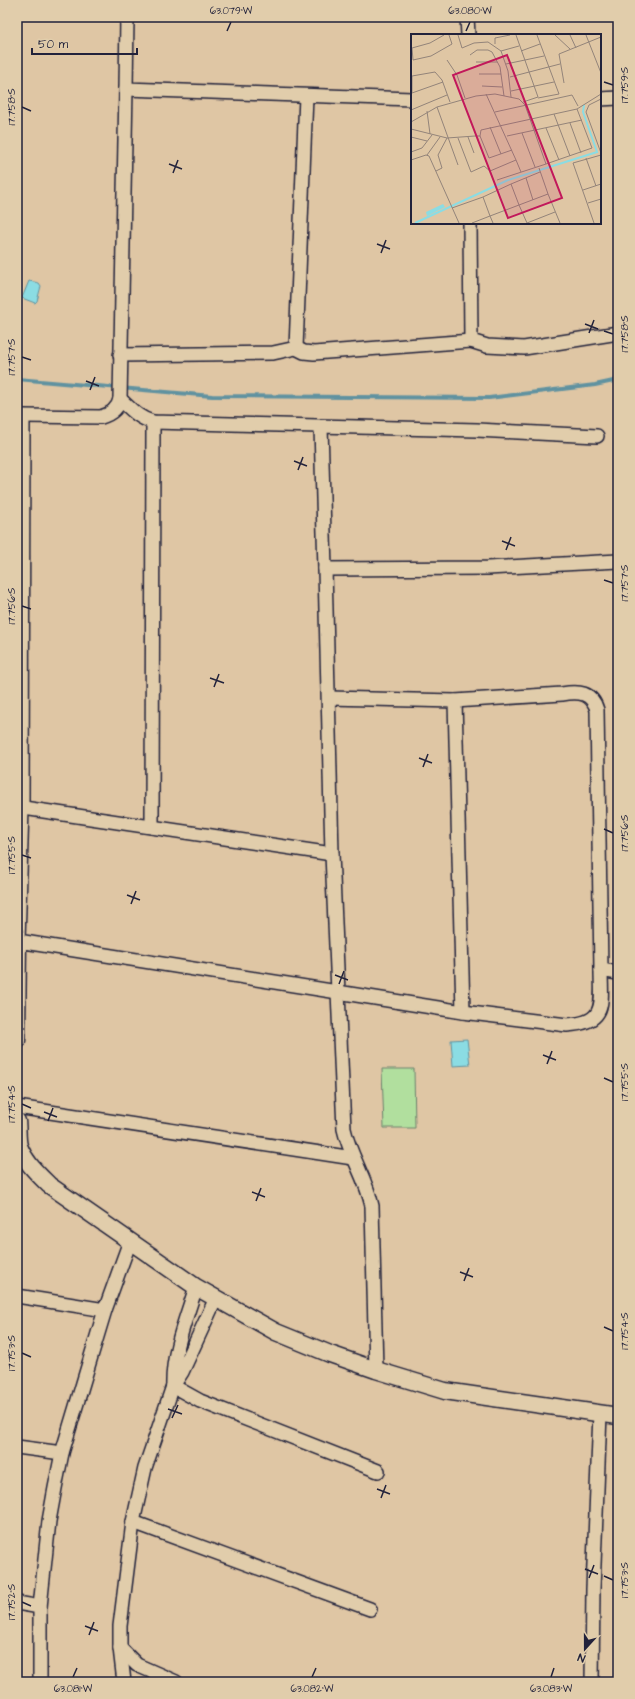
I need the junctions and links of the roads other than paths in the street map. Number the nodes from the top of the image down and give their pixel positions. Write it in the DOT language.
graph roads {
  1 [pos="127,17"];
  2 [pos="468,17"];
  3 [pos="468,34"];
  4 [pos="126,89"];
  5 [pos="306,96"];
  6 [pos="618,98"];
  7 [pos="411,99"];
  8 [pos="601,99"];
  9 [pos="470,224"];
  10 [pos="618,333"];
  11 [pos="471,341"];
  12 [pos="296,348"];
  13 [pos="121,361"];
  14 [pos="120,395"];
  15 [pos="20,416"];
  16 [pos="153,422"];
  17 [pos="321,427"];
  18 [pos="597,436"];
  19 [pos="618,561"];
  20 [pos="325,569"];
  21 [pos="329,698"];
  22 [pos="455,701"];
  23 [pos="20,808"];
  24 [pos="152,827"];
  25 [pos="332,854"];
  26 [pos="18,941"];
  27 [pos="601,970"];
  28 [pos="618,973"];
  29 [pos="339,993"];
  30 [pos="463,1012"];
  31 [pos="17,1041"];
  32 [pos="17,1107"];
  33 [pos="17,1120"];
  34 [pos="18,1145"];
  35 [pos="353,1158"];
  36 [pos="130,1241"];
  37 [pos="196,1287"];
  38 [pos="17,1296"];
  39 [pos="216,1298"];
  40 [pos="105,1310"];
  41 [pos="376,1370"];
  42 [pos="173,1386"];
  43 [pos="600,1414"];
  44 [pos="618,1416"];
  45 [pos="17,1447"];
  46 [pos="62,1453"];
  47 [pos="378,1471"];
  48 [pos="132,1522"];
  49 [pos="17,1603"];
  50 [pos="40,1607"];
  51 [pos="370,1609"];
  52 [pos="120,1648"];
  53 [pos="40,1682"];
  54 [pos="124,1682"];
  55 [pos="176,1682"];
  56 [pos="592,1682"];
  1 -- 4 [label="street"];
  2 -- 3 [label="street"];
  4 -- 5 [label="street"];
  4 -- 13 [label="street"];
  5 -- 7 [label="street"];
  5 -- 12 [label="street"];
  6 -- 8 [label="street"];
  9 -- 11 [label="street"];
  10 -- 11 [label="street"];
  11 -- 12 [label="street"];
  12 -- 13 [label="street"];
  13 -- 14 [label="street"];
  14 -- 15 [label="street"];
  14 -- 16 [label="street"];
  15 -- 23 [label="street"];
  16 -- 17 [label="street"];
  16 -- 24 [label="street"];
  17 -- 18 [label="street"];
  17 -- 20 [label="street"];
  19 -- 20 [label="street"];
  20 -- 21 [label="street"];
  21 -- 22 [label="street"];
  21 -- 25 [label="street"];
  22 -- 27 [label="street"];
  22 -- 30 [label="street"];
  23 -- 24 [label="street"];
  23 -- 26 [label="street"];
  24 -- 25 [label="street"];
  25 -- 29 [label="street"];
  26 -- 29 [label="street"];
  26 -- 31 [label="street"];
  27 -- 28 [label="street"];
  27 -- 30 [label="street"];
  29 -- 30 [label="street"];
  29 -- 35 [label="street"];
  32 -- 35 [label="street"];
  33 -- 34 [label="street"];
  34 -- 36 [label="street"];
  35 -- 41 [label="street"];
  36 -- 37 [label="street"];
  36 -- 40 [label="street"];
  37 -- 39 [label="street"];
  37 -- 42 [label="street"];
  38 -- 40 [label="street"];
  39 -- 41 [label="street"];
  39 -- 42 [label="street"];
  40 -- 46 [label="street"];
  41 -- 43 [label="street"];
  42 -- 47 [label="street"];
  42 -- 48 [label="street"];
  43 -- 44 [label="street"];
  43 -- 56 [label="street"];
  45 -- 46 [label="street"];
  46 -- 50 [label="street"];
  48 -- 51 [label="street"];
  48 -- 52 [label="street"];
  49 -- 50 [label="street"];
  50 -- 53 [label="street"];
  52 -- 54 [label="street"];
  52 -- 55 [label="street"];
}
